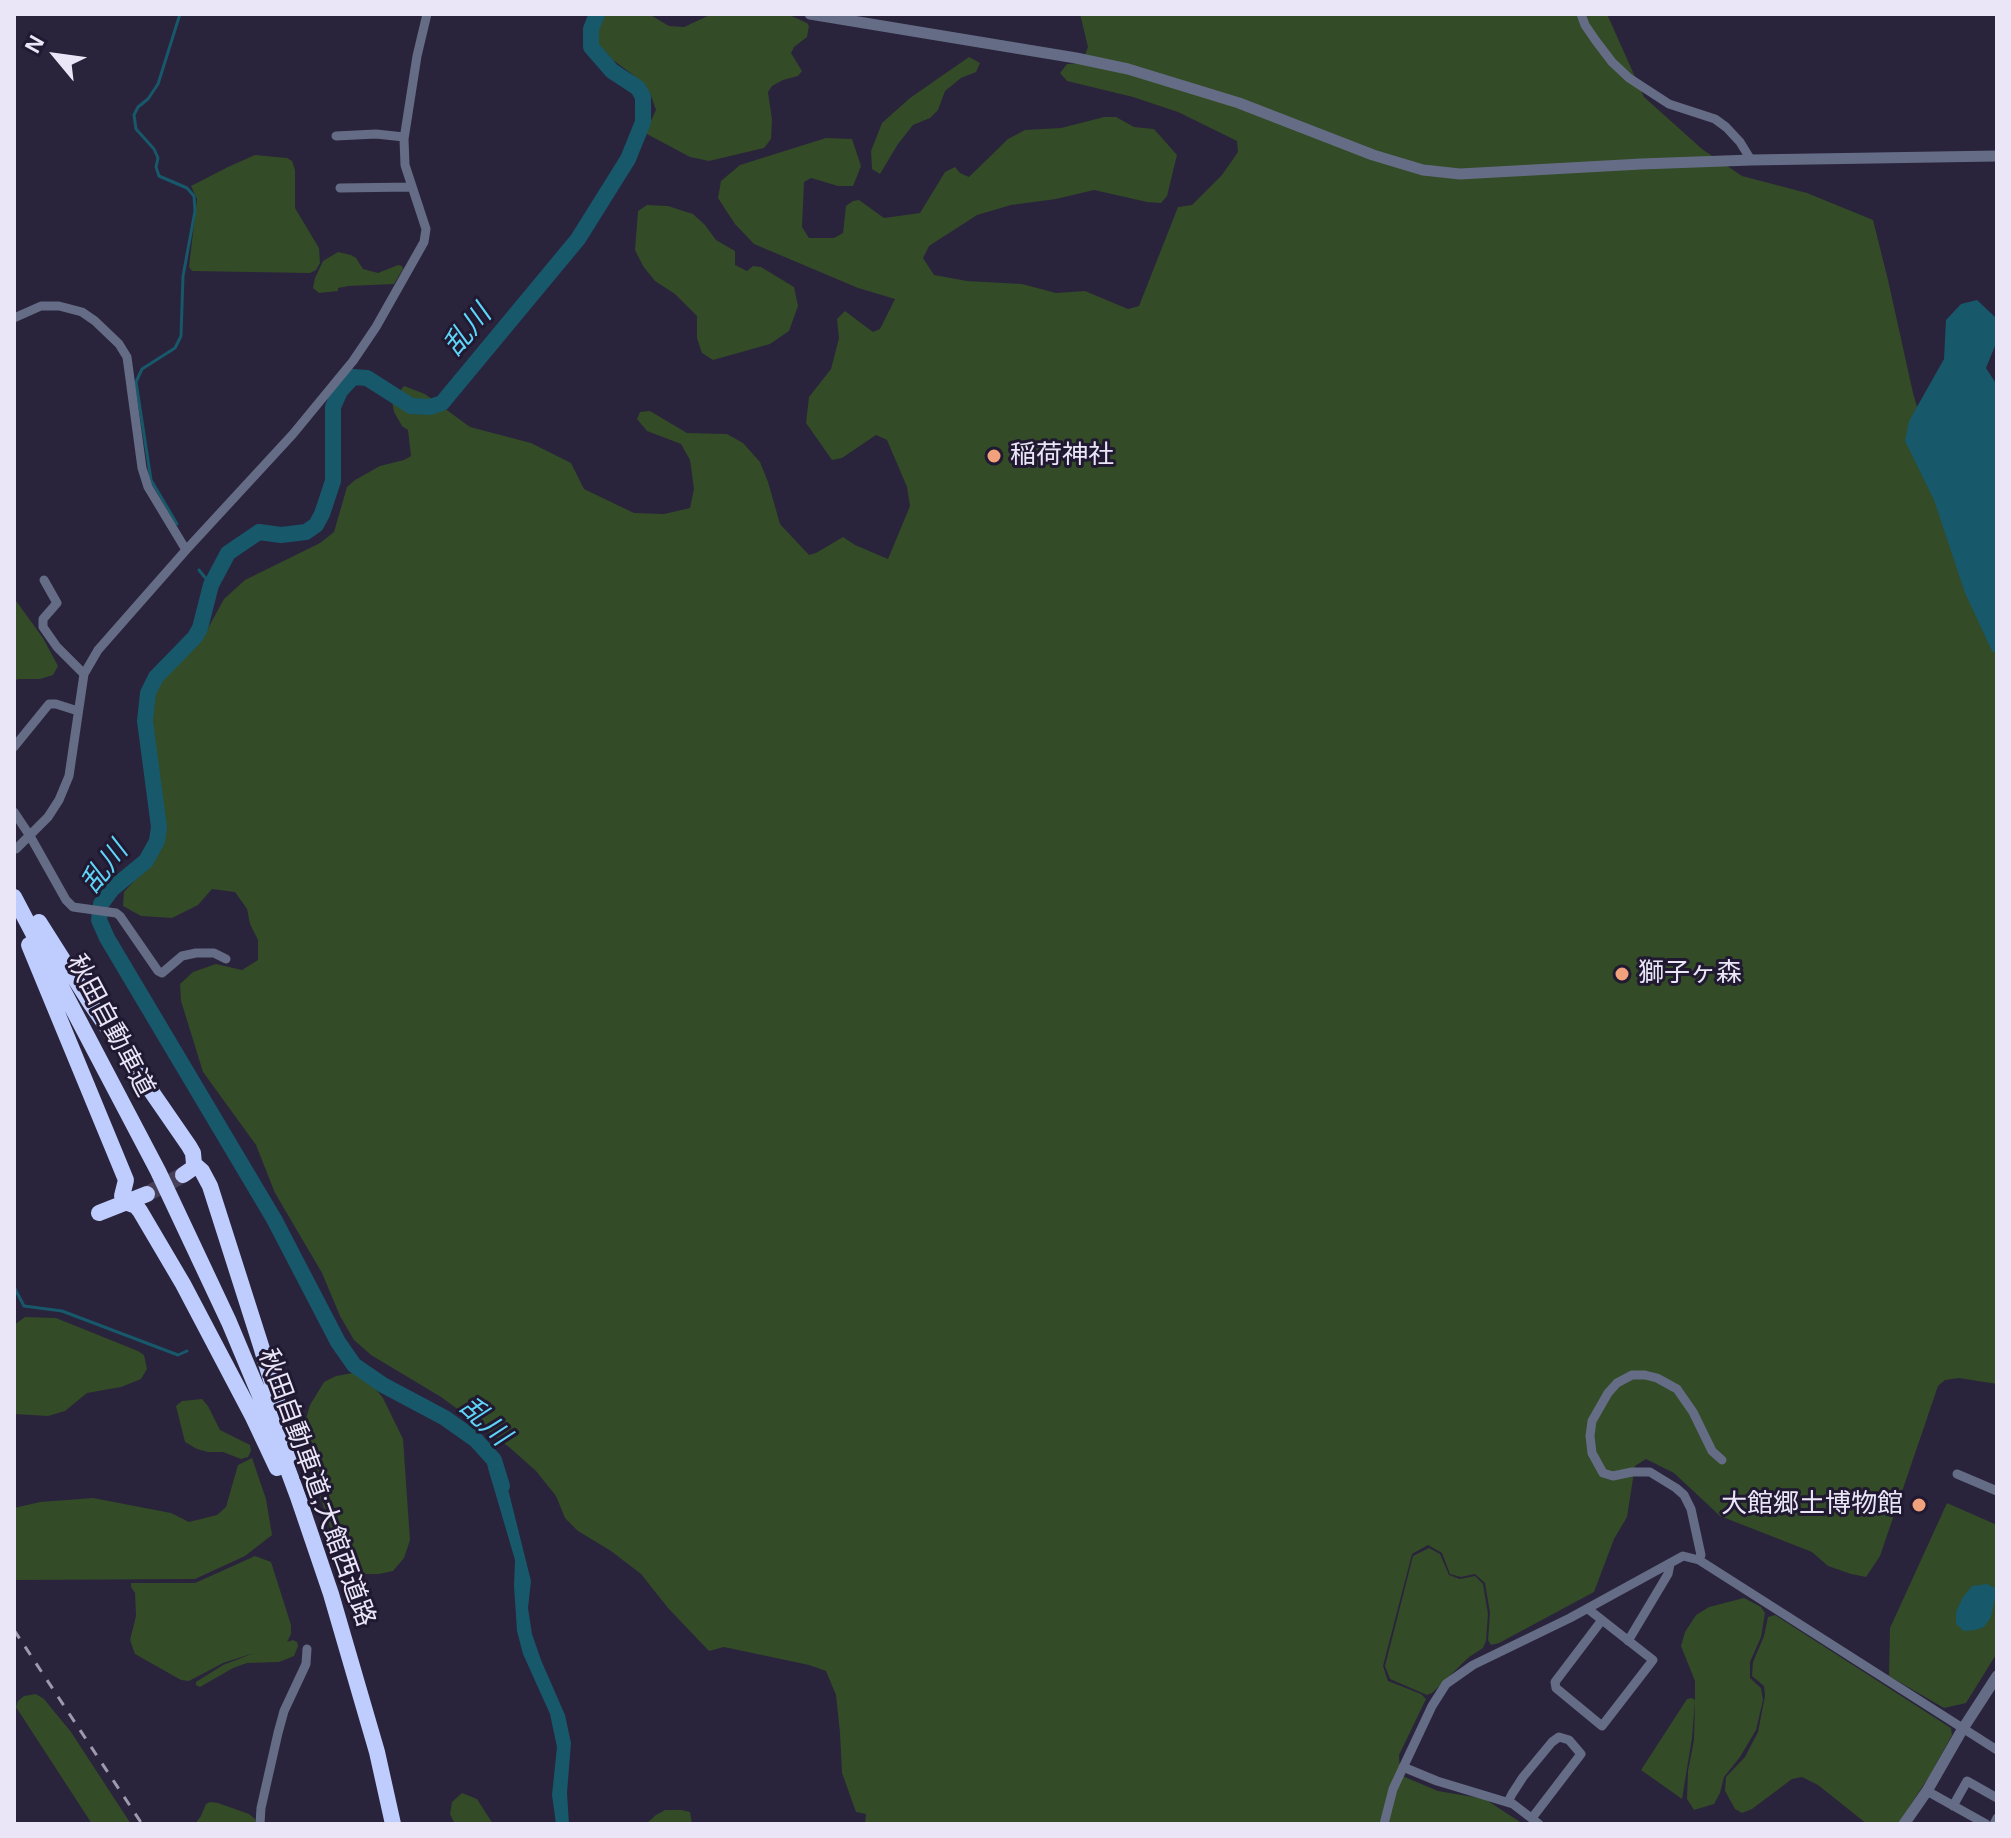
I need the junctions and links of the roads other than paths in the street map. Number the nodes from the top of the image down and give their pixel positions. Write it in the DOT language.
graph roads {
  1 [pos="427,14"];
  2 [pos="810,14"];
  3 [pos="1581,14"];
  4 [pos="336,136"];
  5 [pos="404,137"];
  6 [pos="1997,156"];
  7 [pos="1751,160"];
  8 [pos="411,187"];
  9 [pos="340,188"];
  10 [pos="14,318"];
  11 [pos="186,550"];
  12 [pos="44,580"];
  13 [pos="84,674"];
  14 [pos="78,711"];
  15 [pos="14,747"];
  16 [pos="14,812"];
  17 [pos="30,836"];
  18 [pos="16,849"];
  19 [pos="14,881"];
  20 [pos="14,897"];
  21 [pos="14,911"];
  22 [pos="226,959"];
  23 [pos="162,1179"];
  24 [pos="145,1189"];
  25 [pos="124,1199"];
  26 [pos="98,1211"];
  27 [pos="1722,1460"];
  28 [pos="1957,1474"];
  29 [pos="1997,1491"];
  30 [pos="1699,1560"];
  31 [pos="1670,1564"];
  32 [pos="331,1594"];
  33 [pos="1588,1609"];
  34 [pos="1602,1620"];
  35 [pos="1628,1641"];
  36 [pos="307,1649"];
  37 [pos="1997,1676"];
  38 [pos="1962,1730"];
  39 [pos="1997,1750"];
  40 [pos="1403,1767"];
  41 [pos="1927,1791"];
  42 [pos="1997,1798"];
  43 [pos="1508,1802"];
  44 [pos="1953,1806"];
  45 [pos="1997,1818"];
  46 [pos="1535,1821"];
  47 [pos="260,1824"];
  48 [pos="393,1824"];
  49 [pos="1384,1824"];
  50 [pos="1904,1824"];
  51 [pos="1986,1824"];
  52 [pos="1994,1824"];
  1 -- 5 [label="street"];
  2 -- 7 [label="street"];
  3 -- 7 [label="street"];
  4 -- 5 [label="street"];
  5 -- 8 [label="street"];
  6 -- 7 [label="street"];
  8 -- 9 [label="street"];
  8 -- 11 [label="street"];
  10 -- 11 [label="street"];
  11 -- 13 [label="street"];
  12 -- 13 [label="street"];
  13 -- 14 [label="street"];
  14 -- 15 [label="street"];
  14 -- 17 [label="street"];
  16 -- 17 [label="street"];
  17 -- 18 [label="street"];
  17 -- 22 [label="street"];
  19 -- 32 [label="highway"];
  20 -- 23 [label="highway, 秋田自動車道"];
  21 -- 25 [label="highway"];
  23 -- 32 [label="highway, 秋田自動車道;大館西道路"];
  24 -- 25 [label="highway"];
  25 -- 26 [label="highway"];
  25 -- 32 [label="highway"];
  27 -- 30 [label="street"];
  28 -- 29 [label="street"];
  30 -- 31 [label="street"];
  30 -- 38 [label="street"];
  31 -- 33 [label="street"];
  31 -- 35 [label="street"];
  32 -- 48 [label="highway, 秋田自動車道;大館西道路"];
  33 -- 34 [label="street"];
  33 -- 40 [label="street"];
  34 -- 35 [label="street"];
  34 -- 35 [label="street"];
  36 -- 47 [label="street"];
  37 -- 38 [label="street"];
  38 -- 39 [label="street"];
  38 -- 41 [label="street"];
  40 -- 43 [label="street"];
  40 -- 49 [label="street"];
  41 -- 44 [label="street"];
  41 -- 50 [label="street"];
  42 -- 44 [label="street"];
  43 -- 46 [label="street"];
  43 -- 46 [label="street"];
  44 -- 51 [label="street"];
  45 -- 52 [label="street"];
}
